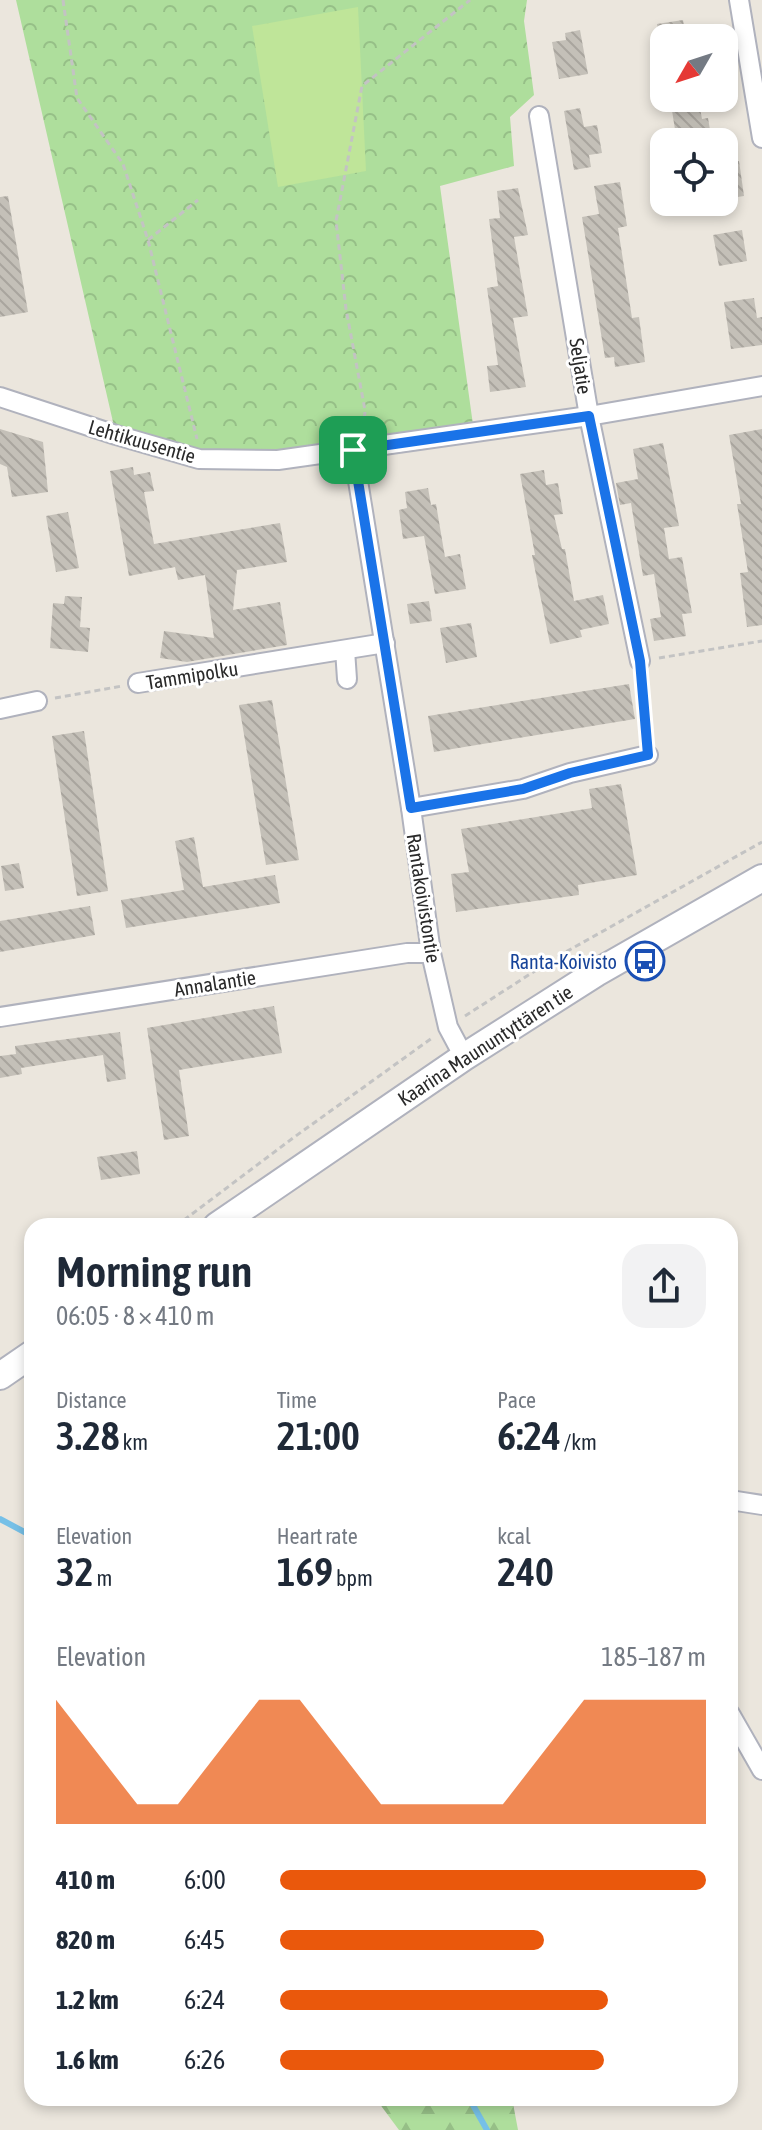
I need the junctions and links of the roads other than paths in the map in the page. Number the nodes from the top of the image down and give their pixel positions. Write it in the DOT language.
graph roads {
  1 [pos="739,0"];
  2 [pos="539,116"];
  3 [pos="762,138"];
  4 [pos="762,386"];
  5 [pos="0,397"];
  6 [pos="589,416"];
  7 [pos="358,449"];
  8 [pos="385,643"];
  9 [pos="345,650"];
  10 [pos="640,661"];
  11 [pos="347,679"];
  12 [pos="138,683"];
  13 [pos="37,701"];
  14 [pos="0,709"];
  15 [pos="648,755"];
  16 [pos="411,808"];
  17 [pos="762,878"];
  18 [pos="431,953"];
  19 [pos="0,1017"];
  20 [pos="464,1057"];
  21 [pos="230,1218"];
  22 [pos="24,1360"];
  23 [pos="0,1376"];
  24 [pos="738,1501"];
  25 [pos="762,1505"];
  26 [pos="738,1728"];
  27 [pos="762,1770"];
  1 -- 3 [label="street"];
  2 -- 6 [label="street, Seljatie"];
  4 -- 6 [label="street, Lehtikuusentie"];
  5 -- 7 [label="street, Lehtikuusentie"];
  6 -- 7 [label="street, Lehtikuusentie"];
  6 -- 10 [label="street, Seljatie"];
  7 -- 8 [label="street, Rantakoivistontie"];
  8 -- 9 [label="street, Tammipolku"];
  8 -- 16 [label="street, Rantakoivistontie"];
  9 -- 11 [label="street"];
  9 -- 12 [label="street, Tammipolku"];
  13 -- 14 [label="street"];
  15 -- 16 [label="street"];
  16 -- 18 [label="street, Rantakoivistontie"];
  17 -- 20 [label="main road, Kaarina Maununtyttären tie"];
  18 -- 19 [label="street, Annalantie"];
  18 -- 20 [label="street, Rantakoivistontie"];
  20 -- 21 [label="main road, Kaarina Maununtyttären tie"];
  22 -- 23 [label="main road"];
  24 -- 25 [label="street"];
  26 -- 27 [label="street"];
}
